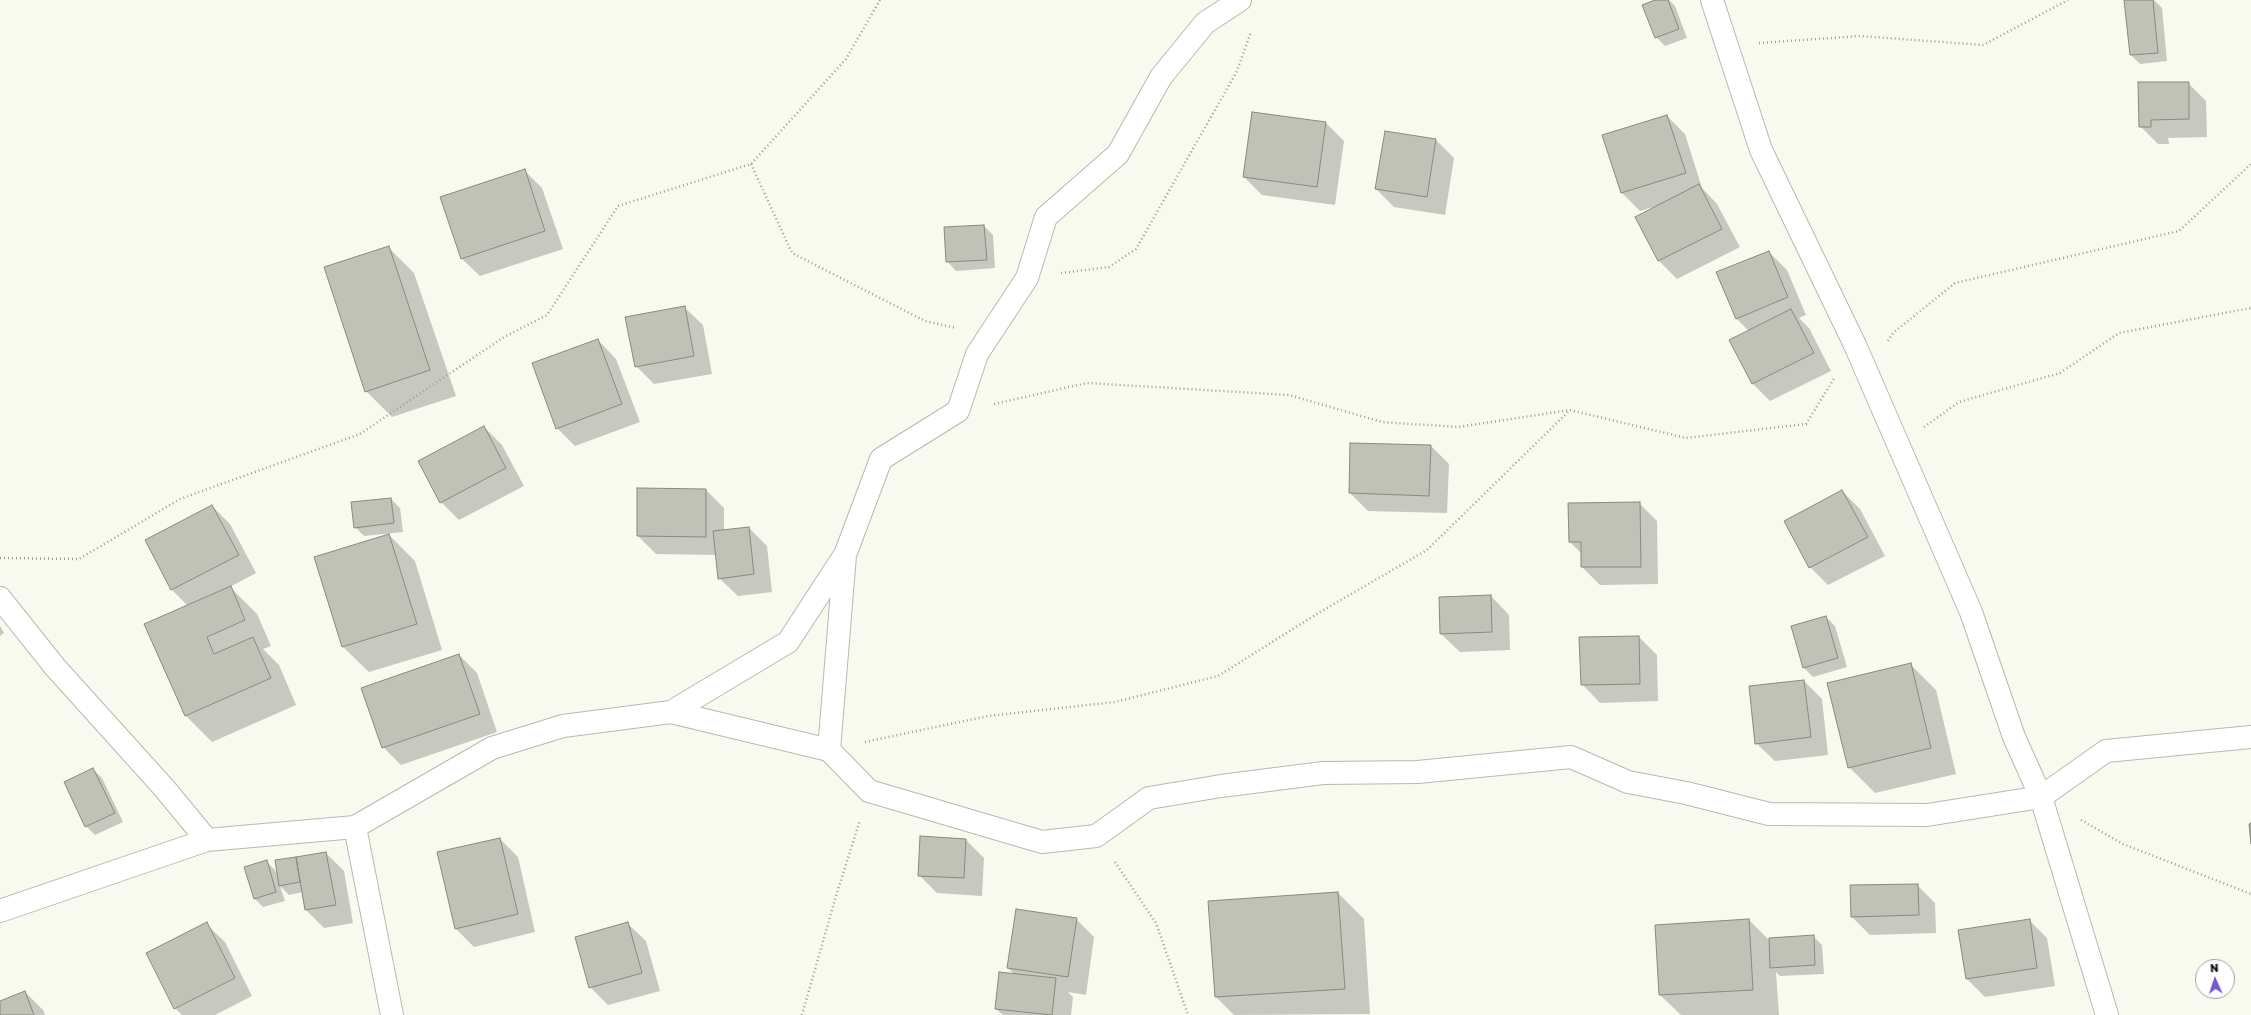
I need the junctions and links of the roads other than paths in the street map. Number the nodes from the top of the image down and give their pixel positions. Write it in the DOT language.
graph roads {
  1 [pos="1240,0"];
  2 [pos="1712,0"];
  3 [pos="845,555"];
  4 [pos="0,598"];
  5 [pos="671,712"];
  6 [pos="2251,737"];
  7 [pos="829,750"];
  8 [pos="2041,797"];
  9 [pos="355,827"];
  10 [pos="207,840"];
  11 [pos="0,911"];
  12 [pos="392,1015"];
  13 [pos="2106,1015"];
  1 -- 3 [label="street"];
  2 -- 8 [label="street"];
  3 -- 5 [label="street"];
  3 -- 7 [label="street"];
  4 -- 10 [label="street"];
  5 -- 7 [label="street"];
  5 -- 9 [label="street"];
  6 -- 8 [label="street"];
  7 -- 8 [label="street"];
  8 -- 13 [label="street"];
  9 -- 10 [label="street"];
  9 -- 12 [label="street"];
  10 -- 11 [label="street"];
}
